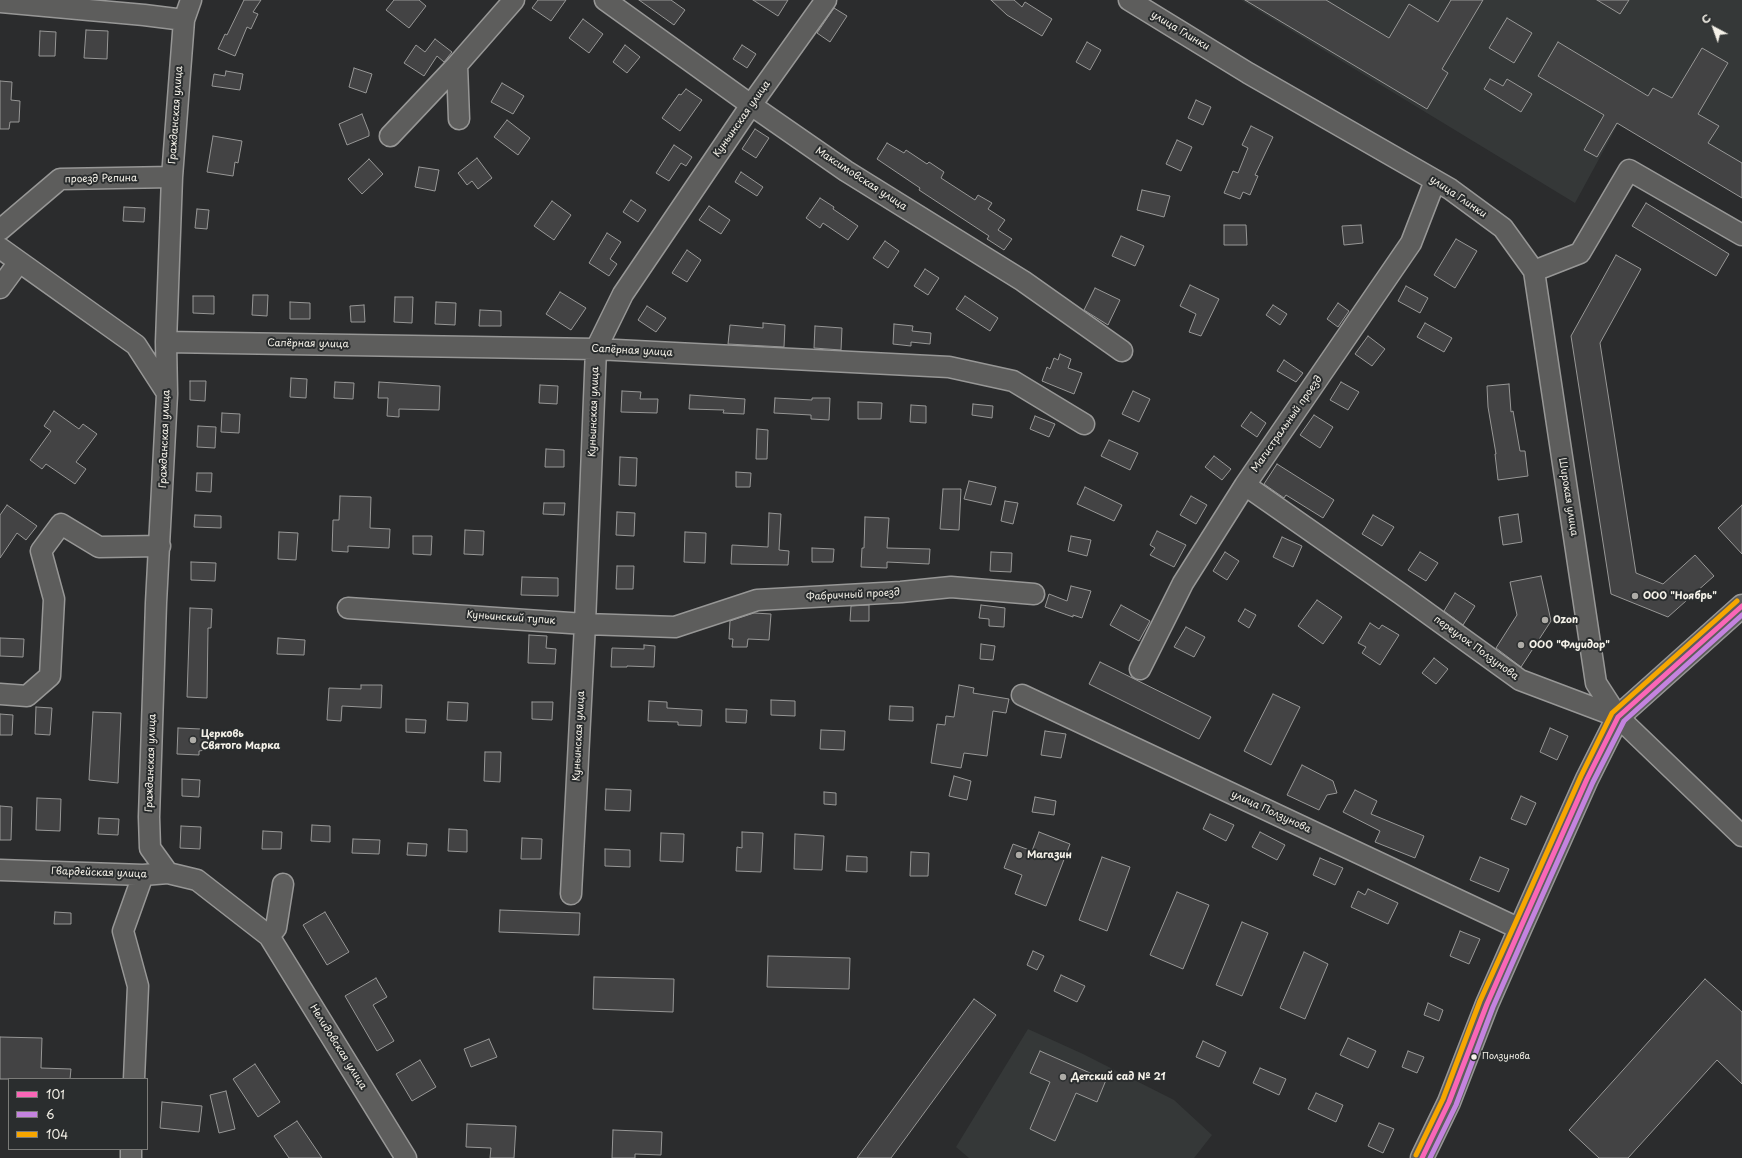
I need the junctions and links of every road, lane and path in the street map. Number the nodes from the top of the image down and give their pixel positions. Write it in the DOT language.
graph roads {
  1 [pos="135,0"];
  2 [pos="190,0"];
  3 [pos="514,0"];
  4 [pos="605,0"];
  5 [pos="826,0"];
  6 [pos="1129,0"];
  7 [pos="0,2"];
  8 [pos="152,16"];
  9 [pos="184,20"];
  10 [pos="457,65"];
  11 [pos="751,105"];
  12 [pos="460,119"];
  13 [pos="390,136"];
  14 [pos="172,177"];
  15 [pos="1434,181"];
  16 [pos="0,230"];
  17 [pos="1742,235"];
  18 [pos="9,254"];
  19 [pos="1534,271"];
  20 [pos="0,288"];
  21 [pos="166,342"];
  22 [pos="596,349"];
  23 [pos="1122,351"];
  24 [pos="167,394"];
  25 [pos="1084,424"];
  26 [pos="1245,485"];
  27 [pos="160,546"];
  28 [pos="1034,594"];
  29 [pos="1742,606"];
  30 [pos="348,608"];
  31 [pos="585,624"];
  32 [pos="675,627"];
  33 [pos="1140,669"];
  34 [pos="0,694"];
  35 [pos="1022,695"];
  36 [pos="1618,717"];
  37 [pos="1742,836"];
  38 [pos="0,870"];
  39 [pos="168,873"];
  40 [pos="142,875"];
  41 [pos="198,880"];
  42 [pos="282,884"];
  43 [pos="571,894"];
  44 [pos="1520,929"];
  45 [pos="270,936"];
  46 [pos="134,1078"];
  47 [pos="406,1158"];
  48 [pos="1422,1158"];
  1 -- 8 [label="street"];
  2 -- 9 [label="street, Гражданская улица"];
  3 -- 10 [label="street"];
  4 -- 11 [label="street, Максимовская улица"];
  5 -- 11 [label="street, Куньинская улица"];
  6 -- 15 [label="street, улица Глинки"];
  7 -- 8 [label="street"];
  8 -- 9 [label="street"];
  9 -- 14 [label="street, Гражданская улица"];
  10 -- 12 [label="street"];
  10 -- 13 [label="street"];
  11 -- 22 [label="street, Куньинская улица"];
  11 -- 23 [label="street, Максимовская улица"];
  14 -- 16 [label="street, проезд Репина"];
  14 -- 21 [label="street, Гражданская улица"];
  15 -- 19 [label="street, улица Глинки"];
  15 -- 26 [label="street, Магистральный проезд"];
  17 -- 19 [label="street"];
  18 -- 20 [label="street"];
  18 -- 24 [label="street"];
  19 -- 36 [label="street, Широкая улица"];
  21 -- 22 [label="street, Сапёрная улица"];
  21 -- 24 [label="street, Гражданская улица"];
  22 -- 25 [label="street, Сапёрная улица"];
  22 -- 31 [label="street, Куньинская улица"];
  24 -- 27 [label="street, Гражданская улица"];
  26 -- 33 [label="street, Магистральный проезд"];
  26 -- 36 [label="street, переулок Ползунова"];
  27 -- 34 [label="street"];
  27 -- 39 [label="street, Гражданская улица"];
  28 -- 32 [label="street, Фабричный проезд"];
  29 -- 36 [label="main road"];
  30 -- 31 [label="street, Куньинский тупик"];
  31 -- 32 [label="street, Куньинский тупик"];
  31 -- 43 [label="street, Куньинская улица"];
  35 -- 44 [label="street, улица Ползунова"];
  36 -- 37 [label="street, переулок Ползунова"];
  36 -- 44 [label="main road"];
  38 -- 40 [label="street, Гвардейская улица"];
  39 -- 40 [label="street, Гвардейская улица"];
  39 -- 41 [label="street, Гвардейская улица"];
  40 -- 46 [label="street"];
  41 -- 45 [label="street, Нелидовская улица"];
  42 -- 45 [label="street"];
  44 -- 48 [label="main road"];
  45 -- 47 [label="street, Нелидовская улица"];
}
